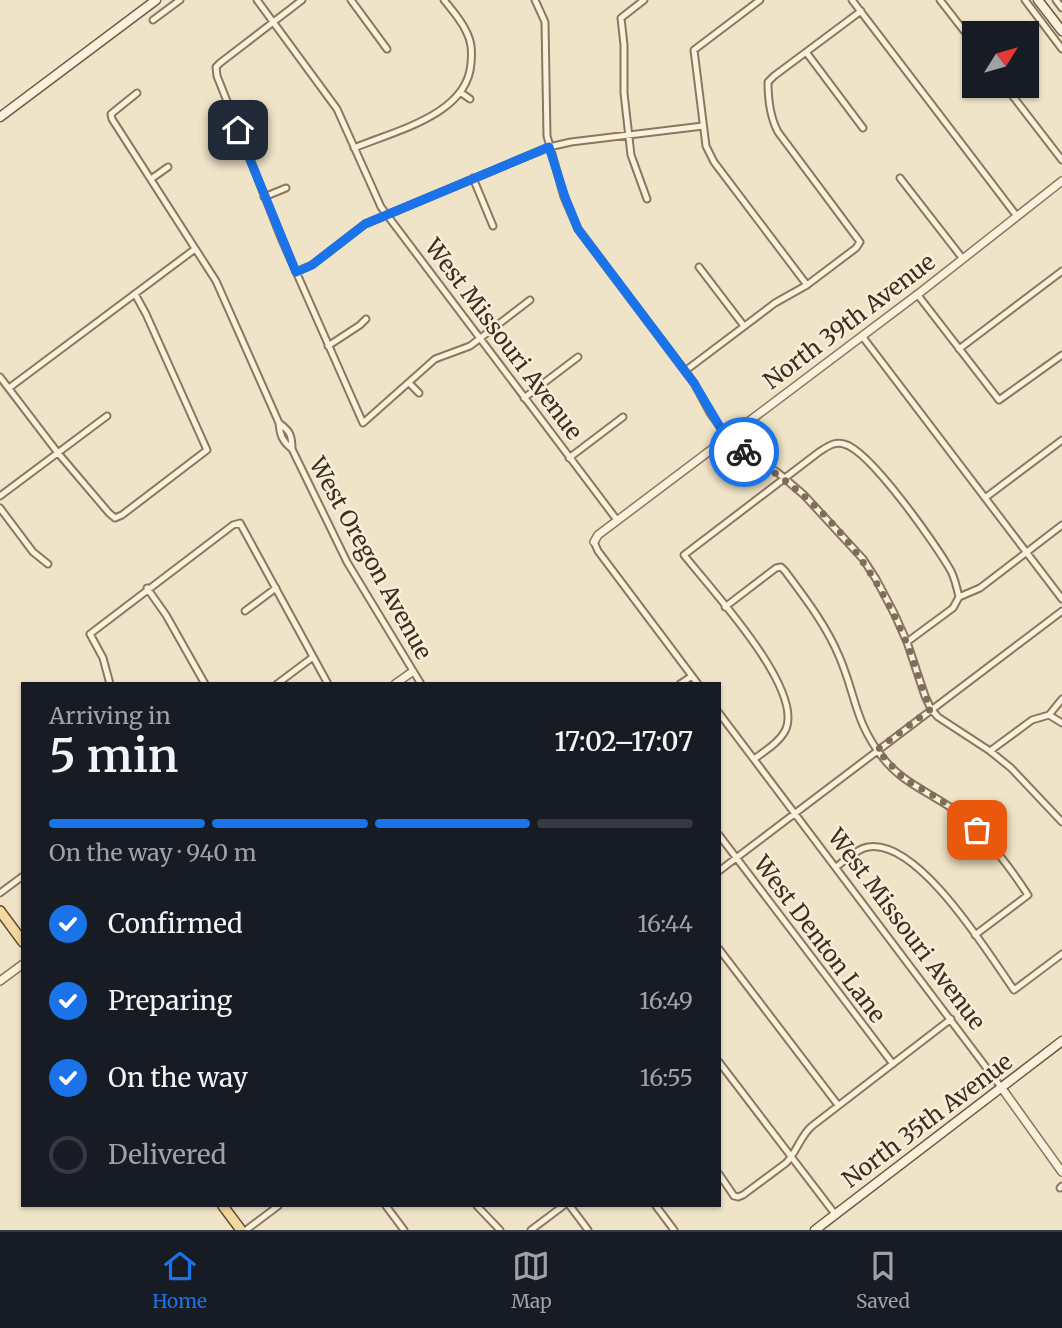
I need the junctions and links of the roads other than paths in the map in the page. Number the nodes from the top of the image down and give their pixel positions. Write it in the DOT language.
graph roads {
  1 [pos="156,0"];
  2 [pos="180,0"];
  3 [pos="257,0"];
  4 [pos="302,0"];
  5 [pos="351,0"];
  6 [pos="444,0"];
  7 [pos="536,0"];
  8 [pos="644,0"];
  9 [pos="760,0"];
  10 [pos="852,0"];
  11 [pos="940,0"];
  12 [pos="1025,0"];
  13 [pos="1038,0"];
  14 [pos="1056,0"];
  15 [pos="1062,8"];
  16 [pos="861,11"];
  17 [pos="153,20"];
  18 [pos="273,22"];
  19 [pos="962,28"];
  20 [pos="1062,31"];
  21 [pos="1052,37"];
  22 [pos="387,49"];
  23 [pos="1062,49"];
  24 [pos="806,52"];
  25 [pos="460,92"];
  26 [pos="137,93"];
  27 [pos="1014,98"];
  28 [pos="470,99"];
  29 [pos="249,116"];
  30 [pos="0,117"];
  31 [pos="235,122"];
  32 [pos="703,126"];
  33 [pos="863,128"];
  34 [pos="629,135"];
  35 [pos="549,147"];
  36 [pos="354,148"];
  37 [pos="1062,160"];
  38 [pos="168,167"];
  39 [pos="473,178"];
  40 [pos="900,178"];
  41 [pos="151,179"];
  42 [pos="1062,181"];
  43 [pos="286,188"];
  44 [pos="264,197"];
  45 [pos="647,199"];
  46 [pos="386,215"];
  47 [pos="1016,215"];
  48 [pos="492,226"];
  49 [pos="195,249"];
  50 [pos="963,259"];
  51 [pos="699,267"];
  52 [pos="1062,271"];
  53 [pos="296,272"];
  54 [pos="807,285"];
  55 [pos="135,294"];
  56 [pos="917,294"];
  57 [pos="530,300"];
  58 [pos="366,319"];
  59 [pos="744,326"];
  60 [pos="862,336"];
  61 [pos="480,338"];
  62 [pos="328,346"];
  63 [pos="959,349"];
  64 [pos="1062,355"];
  65 [pos="578,357"];
  66 [pos="685,371"];
  67 [pos="0,377"];
  68 [pos="409,383"];
  69 [pos="9,388"];
  70 [pos="419,393"];
  71 [pos="524,398"];
  72 [pos="107,416"];
  73 [pos="623,417"];
  74 [pos="848,434"];
  75 [pos="727,437"];
  76 [pos="1062,440"];
  77 [pos="844,444"];
  78 [pos="58,453"];
  79 [pos="569,457"];
  80 [pos="785,478"];
  81 [pos="0,496"];
  82 [pos="985,498"];
  83 [pos="0,508"];
  84 [pos="617,520"];
  85 [pos="1062,525"];
  86 [pos="594,542"];
  87 [pos="1026,552"];
  88 [pos="48,564"];
  89 [pos="276,588"];
  90 [pos="147,589"];
  91 [pos="959,597"];
  92 [pos="1062,599"];
  93 [pos="725,607"];
  94 [pos="245,611"];
  95 [pos="1062,611"];
  96 [pos="907,642"];
  97 [pos="313,657"];
  98 [pos="412,671"];
  99 [pos="692,676"];
  100 [pos="109,682"];
  101 [pos="204,682"];
  102 [pos="280,682"];
  103 [pos="327,682"];
  104 [pos="398,682"];
  105 [pos="420,682"];
  106 [pos="683,682"];
  107 [pos="696,682"];
  108 [pos="1062,699"];
  109 [pos="931,709"];
  110 [pos="1049,715"];
  111 [pos="721,716"];
  112 [pos="1062,723"];
  113 [pos="877,750"];
  114 [pos="990,751"];
  115 [pos="754,759"];
  116 [pos="796,813"];
  117 [pos="1062,822"];
  118 [pos="721,838"];
  119 [pos="874,839"];
  120 [pos="874,847"];
  121 [pos="737,858"];
  122 [pos="836,867"];
  123 [pos="721,870"];
  124 [pos="21,877"];
  125 [pos="1,891"];
  126 [pos="0,911"];
  127 [pos="975,935"];
  128 [pos="21,939"];
  129 [pos="721,952"];
  130 [pos="1062,954"];
  131 [pos="21,965"];
  132 [pos="0,981"];
  133 [pos="951,1019"];
  134 [pos="1062,1041"];
  135 [pos="893,1064"];
  136 [pos="721,1065"];
  137 [pos="1001,1087"];
  138 [pos="838,1105"];
  139 [pos="792,1157"];
  140 [pos="1062,1172"];
  141 [pos="721,1177"];
  142 [pos="224,1207"];
  143 [pos="277,1207"];
  144 [pos="387,1207"];
  145 [pos="478,1207"];
  146 [pos="562,1207"];
  147 [pos="571,1207"];
  148 [pos="657,1207"];
  149 [pos="835,1214"];
  150 [pos="244,1230"];
  151 [pos="404,1230"];
  152 [pos="500,1230"];
  153 [pos="531,1230"];
  154 [pos="589,1230"];
  155 [pos="674,1230"];
  156 [pos="815,1230"];
  1 -- 30 [label="main road"];
  2 -- 17 [label="street"];
  3 -- 18 [label="street, West Missouri Avenue"];
  4 -- 18 [label="street"];
  5 -- 22 [label="street"];
  6 -- 25 [label="street"];
  7 -- 35 [label="street"];
  8 -- 34 [label="street"];
  9 -- 32 [label="street"];
  10 -- 16 [label="street"];
  11 -- 19 [label="street"];
  12 -- 21 [label="street"];
  13 -- 20 [label="main road"];
  14 -- 15 [label="street"];
  16 -- 24 [label="street"];
  16 -- 47 [label="street"];
  18 -- 31 [label="street"];
  18 -- 36 [label="street, West Missouri Avenue"];
  20 -- 21 [label="street"];
  21 -- 23 [label="street"];
  24 -- 33 [label="street"];
  24 -- 54 [label="street"];
  25 -- 28 [label="street"];
  25 -- 36 [label="street"];
  26 -- 41 [label="street, West Oregon Avenue"];
  27 -- 37 [label="street"];
  29 -- 31 [label="street"];
  31 -- 44 [label="street"];
  32 -- 34 [label="street"];
  32 -- 54 [label="street"];
  34 -- 35 [label="street"];
  34 -- 45 [label="street"];
  35 -- 39 [label="street"];
  35 -- 66 [label="street"];
  36 -- 46 [label="street, West Missouri Avenue"];
  38 -- 41 [label="street"];
  39 -- 46 [label="street"];
  39 -- 48 [label="street"];
  40 -- 50 [label="street"];
  41 -- 49 [label="street, West Oregon Avenue"];
  42 -- 47 [label="street, North 39th Avenue"];
  43 -- 44 [label="street"];
  44 -- 53 [label="street"];
  46 -- 53 [label="street"];
  46 -- 61 [label="street, West Missouri Avenue"];
  47 -- 50 [label="street, North 39th Avenue"];
  49 -- 55 [label="street"];
  49 -- 98 [label="street, West Oregon Avenue"];
  50 -- 56 [label="street, North 39th Avenue"];
  51 -- 59 [label="street"];
  52 -- 63 [label="street"];
  53 -- 62 [label="street"];
  54 -- 59 [label="street"];
  55 -- 69 [label="street"];
  55 -- 78 [label="street"];
  56 -- 60 [label="street, North 39th Avenue"];
  56 -- 63 [label="street"];
  57 -- 61 [label="street"];
  58 -- 62 [label="street"];
  59 -- 66 [label="street"];
  60 -- 75 [label="street, North 39th Avenue"];
  60 -- 82 [label="street"];
  61 -- 68 [label="street"];
  61 -- 71 [label="street, West Missouri Avenue"];
  62 -- 68 [label="street"];
  63 -- 64 [label="street"];
  65 -- 71 [label="street"];
  66 -- 75 [label="street"];
  67 -- 69 [label="street"];
  68 -- 70 [label="street"];
  69 -- 78 [label="street"];
  71 -- 79 [label="street, West Missouri Avenue"];
  72 -- 78 [label="street"];
  73 -- 79 [label="street"];
  74 -- 77 [label="street"];
  75 -- 80 [label="street"];
  75 -- 84 [label="street, North 39th Avenue"];
  76 -- 82 [label="street"];
  77 -- 80 [label="street"];
  77 -- 91 [label="street"];
  78 -- 81 [label="street"];
  79 -- 84 [label="street, West Missouri Avenue"];
  80 -- 93 [label="street"];
  80 -- 96 [label="street"];
  82 -- 87 [label="street"];
  83 -- 88 [label="street"];
  84 -- 86 [label="street, North 39th Avenue"];
  85 -- 87 [label="street"];
  86 -- 99 [label="street"];
  87 -- 91 [label="street"];
  87 -- 92 [label="street"];
  89 -- 90 [label="street"];
  89 -- 94 [label="street"];
  89 -- 97 [label="street"];
  90 -- 100 [label="street"];
  90 -- 101 [label="street"];
  91 -- 96 [label="street"];
  93 -- 113 [label="street"];
  93 -- 115 [label="street"];
  95 -- 109 [label="street"];
  96 -- 109 [label="street"];
  97 -- 102 [label="street"];
  97 -- 103 [label="street"];
  98 -- 104 [label="street"];
  98 -- 105 [label="street, West Oregon Avenue"];
  99 -- 106 [label="street"];
  99 -- 107 [label="street"];
  108 -- 110 [label="street"];
  109 -- 113 [label="street"];
  109 -- 114 [label="street"];
  110 -- 112 [label="street"];
  110 -- 114 [label="street"];
  111 -- 115 [label="street, West Missouri Avenue"];
  113 -- 116 [label="street"];
  113 -- 127 [label="street"];
  114 -- 117 [label="street"];
  115 -- 116 [label="street, West Missouri Avenue"];
  116 -- 121 [label="street"];
  116 -- 122 [label="street, West Missouri Avenue"];
  118 -- 121 [label="street, West Denton Lane"];
  119 -- 120 [label="street"];
  120 -- 122 [label="street"];
  120 -- 127 [label="street"];
  121 -- 123 [label="street"];
  121 -- 135 [label="street, West Denton Lane"];
  122 -- 133 [label="street, West Missouri Avenue"];
  124 -- 125 [label="street"];
  126 -- 128 [label="main road"];
  127 -- 130 [label="street"];
  129 -- 138 [label="street"];
  131 -- 132 [label="street"];
  133 -- 135 [label="street"];
  133 -- 137 [label="street, West Missouri Avenue"];
  134 -- 137 [label="main road, North 35th Avenue"];
  135 -- 138 [label="street"];
  136 -- 139 [label="street"];
  137 -- 140 [label="street, West Missouri Avenue"];
  137 -- 149 [label="main road, North 35th Avenue"];
  138 -- 139 [label="street"];
  139 -- 141 [label="street"];
  139 -- 149 [label="street"];
  142 -- 150 [label="main road"];
  143 -- 150 [label="street"];
  144 -- 151 [label="street"];
  145 -- 152 [label="street"];
  146 -- 153 [label="street"];
  147 -- 154 [label="street"];
  148 -- 155 [label="street"];
  149 -- 156 [label="main road, North 35th Avenue"];
}
